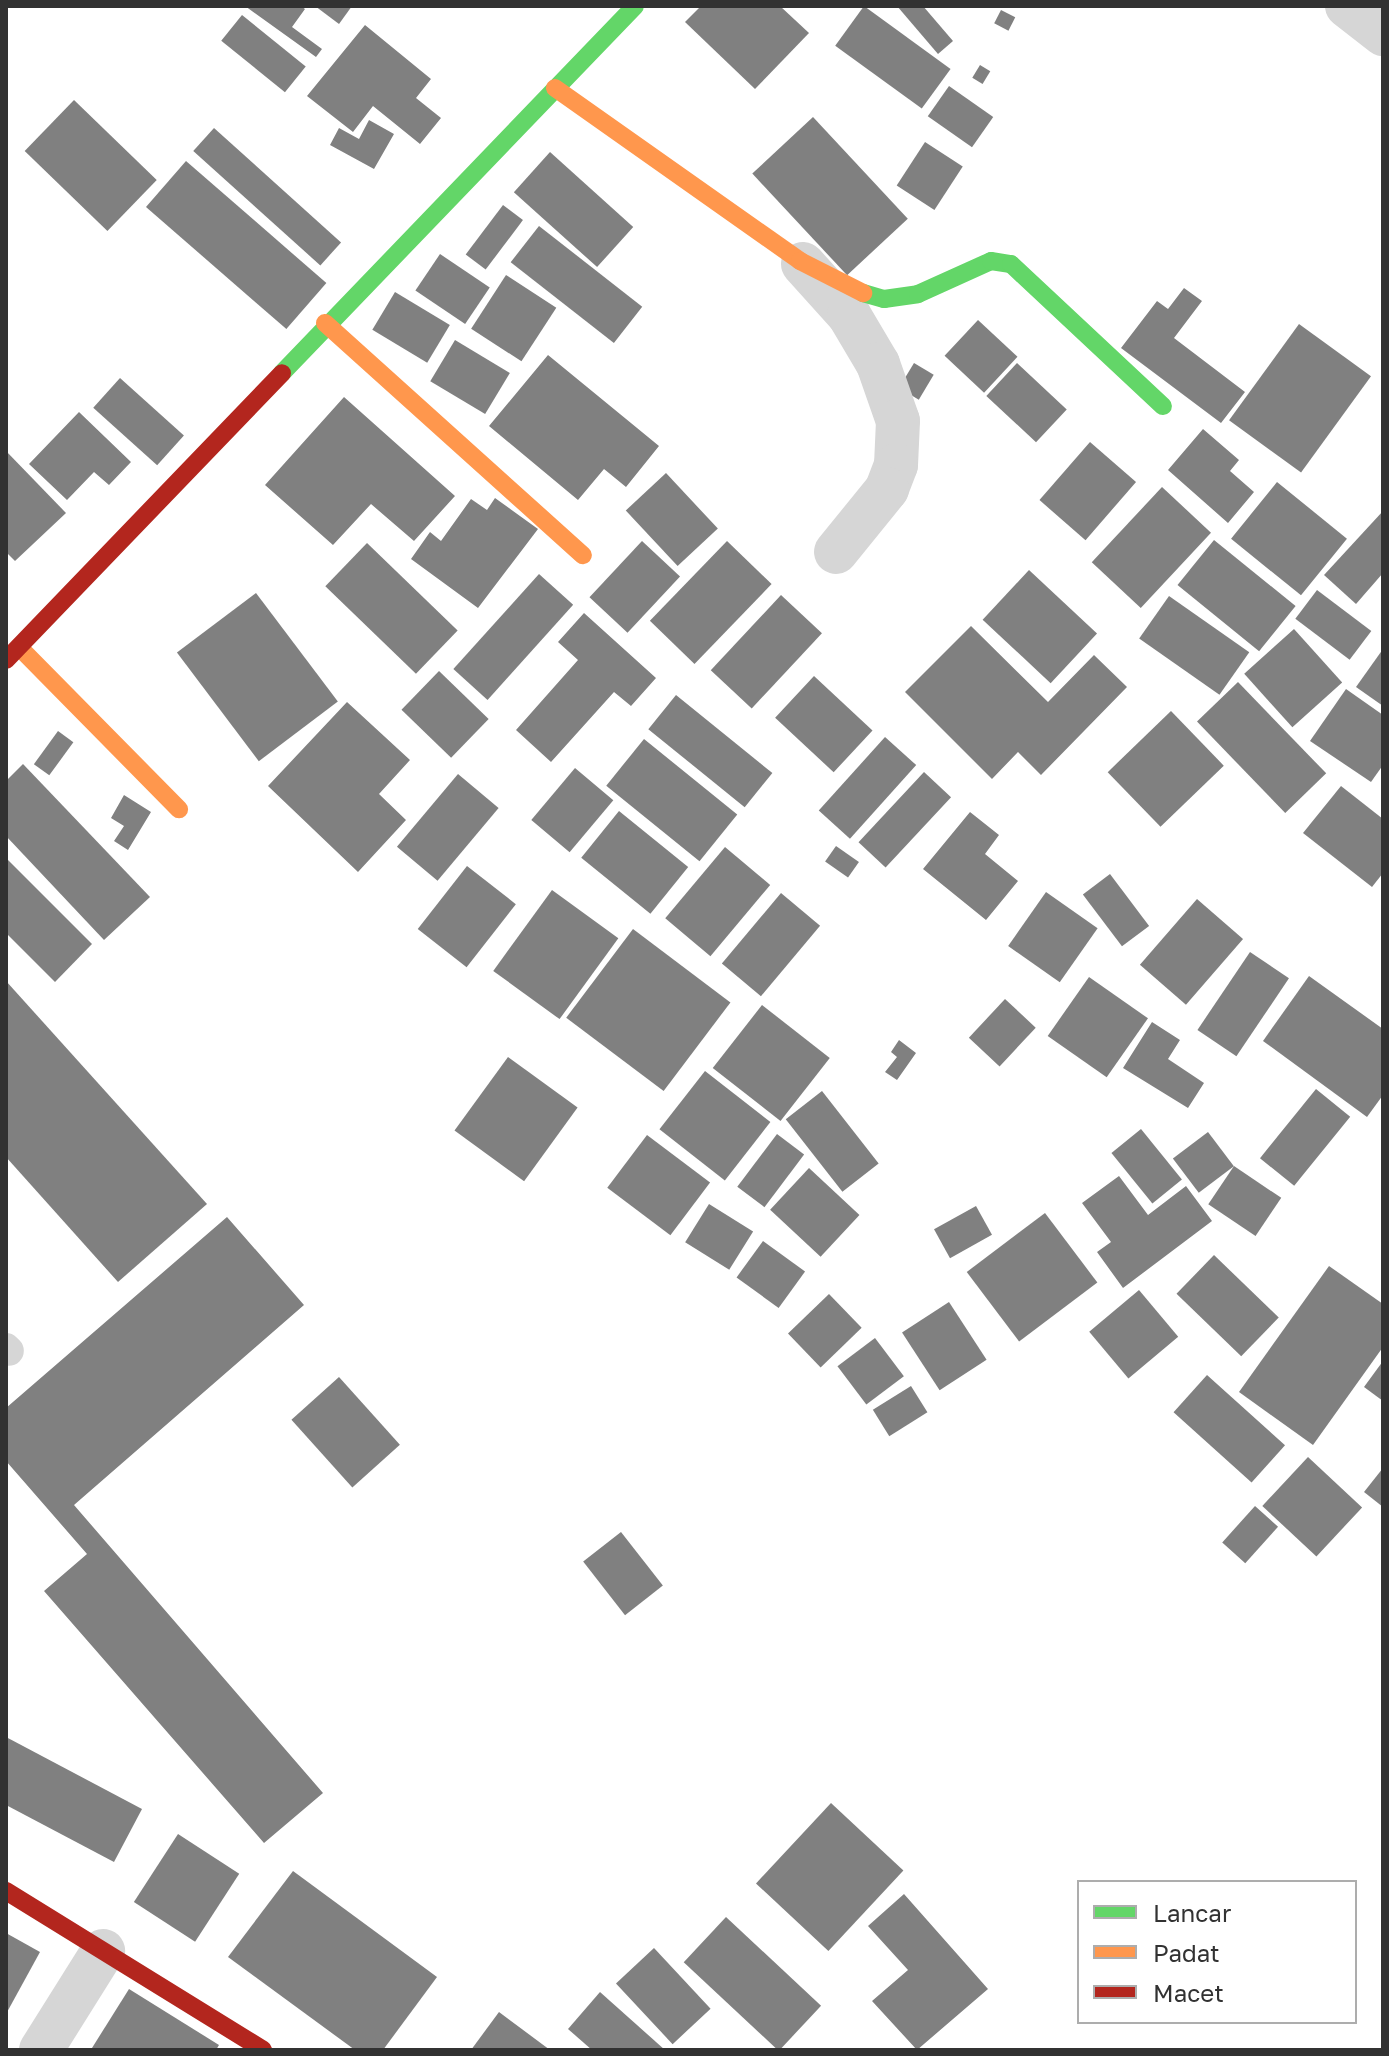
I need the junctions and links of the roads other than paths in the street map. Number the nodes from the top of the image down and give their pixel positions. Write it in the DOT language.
graph roads {
  1 [pos="635,6"];
  2 [pos="1347,6"];
  3 [pos="1383,34"];
  4 [pos="555,88"];
  5 [pos="800,261"];
  6 [pos="325,323"];
  7 [pos="1163,406"];
  8 [pos="836,552"];
  9 [pos="583,555"];
  10 [pos="12,654"];
  11 [pos="179,809"];
  12 [pos="6,1891"];
  13 [pos="103,1951"];
  14 [pos="41,2050"];
  15 [pos="263,2050"];
  1 -- 4 [label="street"];
  2 -- 3 [label="street"];
  4 -- 5 [label="street"];
  4 -- 6 [label="street"];
  5 -- 7 [label="street"];
  5 -- 8 [label="street"];
  6 -- 9 [label="street"];
  6 -- 10 [label="street"];
  10 -- 11 [label="street"];
  12 -- 13 [label="street"];
  13 -- 14 [label="street"];
  13 -- 15 [label="street"];
}
